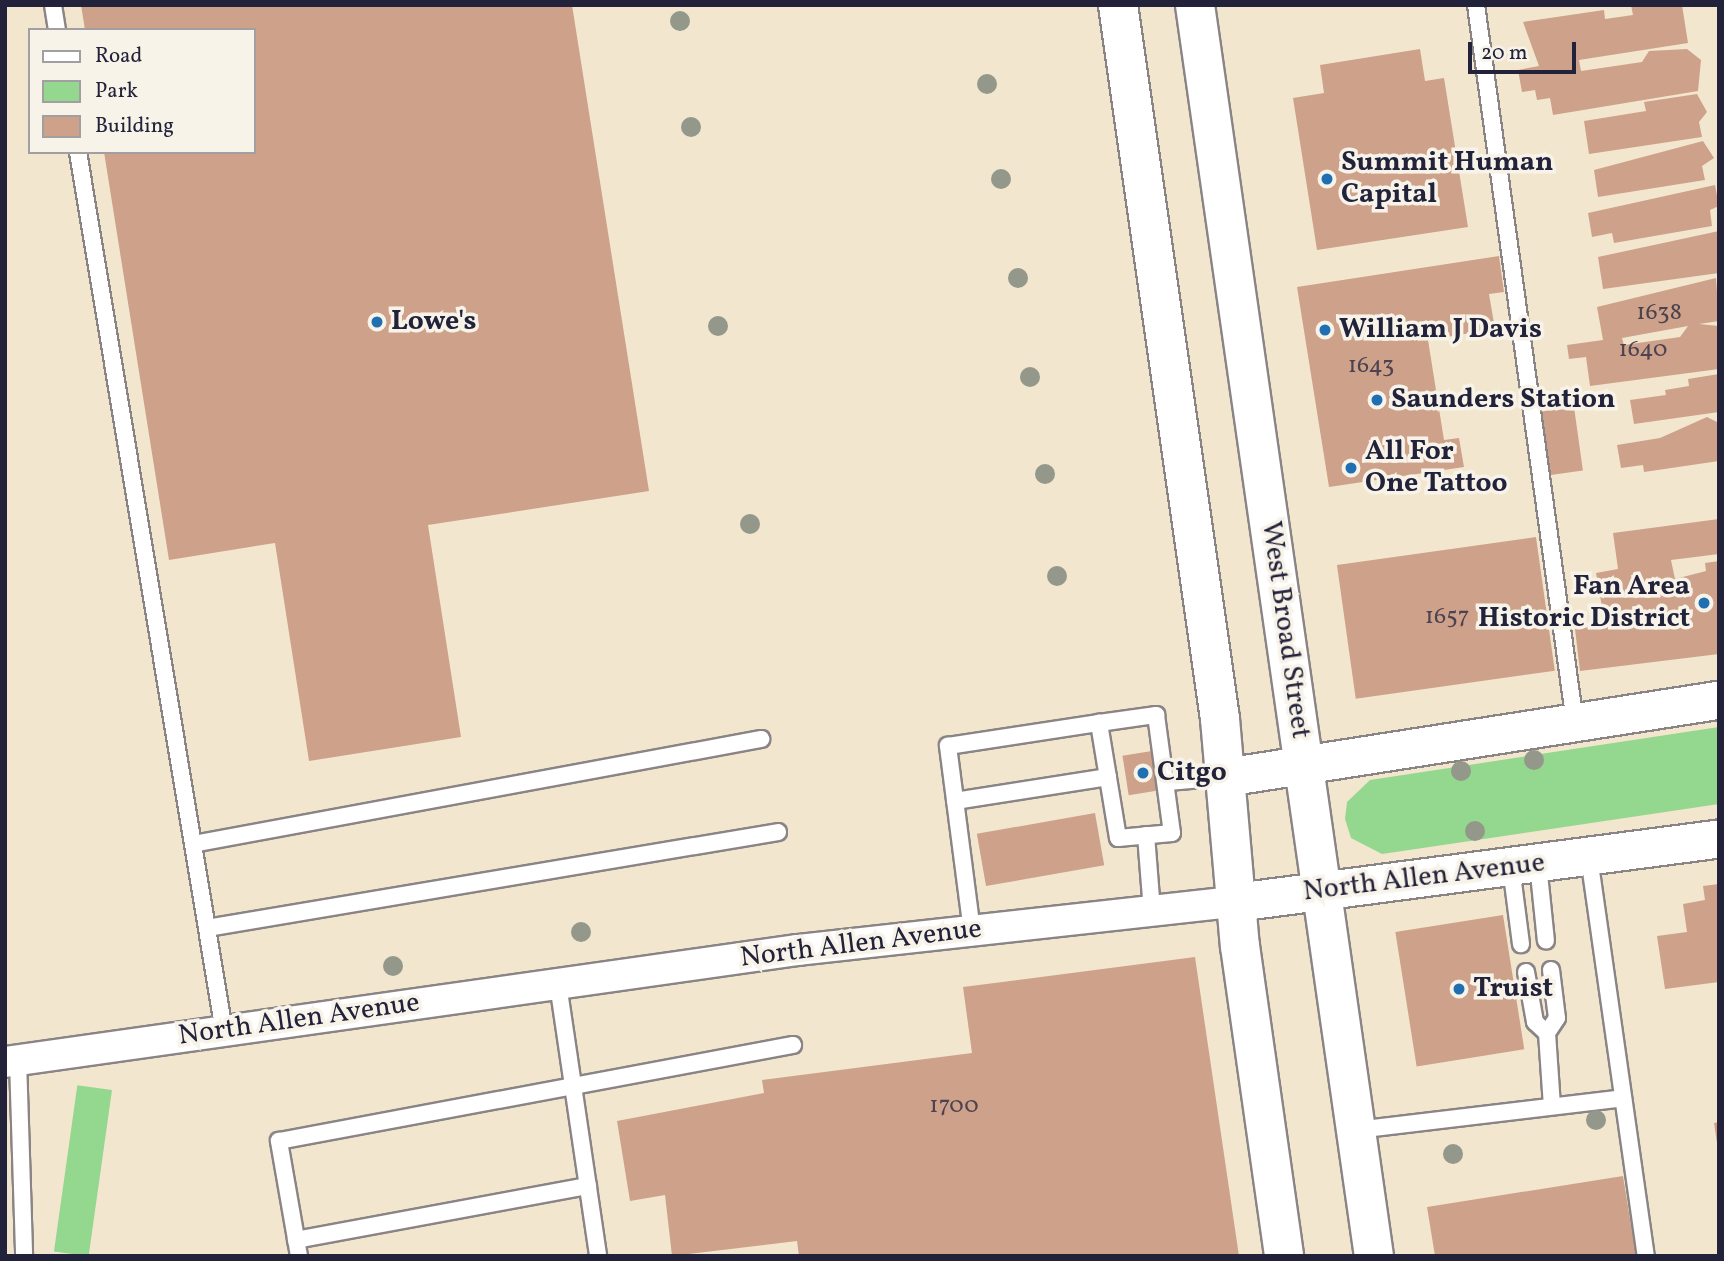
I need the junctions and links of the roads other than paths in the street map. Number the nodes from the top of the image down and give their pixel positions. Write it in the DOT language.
graph roads {
  1 [pos="53,5"];
  2 [pos="1118,5"];
  3 [pos="1195,5"];
  4 [pos="1476,5"];
  5 [pos="57,28"];
  6 [pos="78,154"];
  7 [pos="1719,700"];
  8 [pos="1098,723"];
  9 [pos="1575,723"];
  10 [pos="761,739"];
  11 [pos="1304,763"];
  12 [pos="1108,777"];
  13 [pos="1225,777"];
  14 [pos="1168,782"];
  15 [pos="955,801"];
  16 [pos="778,832"];
  17 [pos="1146,835"];
  18 [pos="1719,838"];
  19 [pos="193,844"];
  20 [pos="1589,857"];
  21 [pos="1524,866"];
  22 [pos="1322,892"];
  23 [pos="1236,902"];
  24 [pos="1152,911"];
  25 [pos="206,928"];
  26 [pos="972,931"];
  27 [pos="1546,941"];
  28 [pos="1521,944"];
  29 [pos="1551,970"];
  30 [pos="1526,972"];
  31 [pos="558,984"];
  32 [pos="224,1031"];
  33 [pos="1547,1033"];
  34 [pos="793,1045"];
  35 [pos="12,1061"];
  36 [pos="571,1082"];
  37 [pos="1623,1098"];
  38 [pos="1552,1106"];
  39 [pos="1356,1129"];
  40 [pos="588,1186"];
  41 [pos="298,1248"];
  42 [pos="24,1256"];
  43 [pos="598,1256"];
  44 [pos="1284,1256"];
  45 [pos="1374,1256"];
  46 [pos="1646,1256"];
  1 -- 5 [label="lane"];
  2 -- 13 [label="main road"];
  3 -- 11 [label="main road, West Broad Street"];
  4 -- 9 [label="lane"];
  6 -- 19 [label="lane"];
  7 -- 9 [label="street"];
  8 -- 12 [label="lane"];
  8 -- 14 [label="lane"];
  8 -- 15 [label="lane"];
  9 -- 11 [label="street"];
  10 -- 19 [label="lane"];
  11 -- 13 [label="street"];
  11 -- 22 [label="main road, West Broad Street"];
  12 -- 15 [label="lane"];
  12 -- 17 [label="lane"];
  13 -- 14 [label="lane"];
  13 -- 23 [label="main road"];
  14 -- 17 [label="lane"];
  15 -- 26 [label="lane"];
  16 -- 25 [label="lane"];
  17 -- 24 [label="lane"];
  18 -- 20 [label="street, North Allen Avenue"];
  19 -- 25 [label="lane"];
  20 -- 21 [label="street, North Allen Avenue"];
  20 -- 37 [label="lane"];
  21 -- 22 [label="street, North Allen Avenue"];
  21 -- 27 [label="lane"];
  21 -- 28 [label="lane"];
  22 -- 23 [label="street, North Allen Avenue"];
  22 -- 39 [label="main road, West Broad Street"];
  23 -- 24 [label="street, North Allen Avenue"];
  23 -- 44 [label="main road"];
  24 -- 26 [label="street, North Allen Avenue"];
  25 -- 32 [label="lane"];
  26 -- 31 [label="street, North Allen Avenue"];
  29 -- 33 [label="lane"];
  30 -- 33 [label="lane"];
  31 -- 32 [label="street, North Allen Avenue"];
  31 -- 36 [label="lane"];
  32 -- 35 [label="street, North Allen Avenue"];
  33 -- 38 [label="lane"];
  34 -- 36 [label="lane"];
  35 -- 42 [label="lane"];
  36 -- 40 [label="lane"];
  36 -- 41 [label="lane"];
  37 -- 38 [label="lane"];
  37 -- 46 [label="lane"];
  38 -- 39 [label="lane"];
  39 -- 45 [label="main road, West Broad Street"];
  40 -- 41 [label="lane"];
  40 -- 43 [label="lane"];
}
